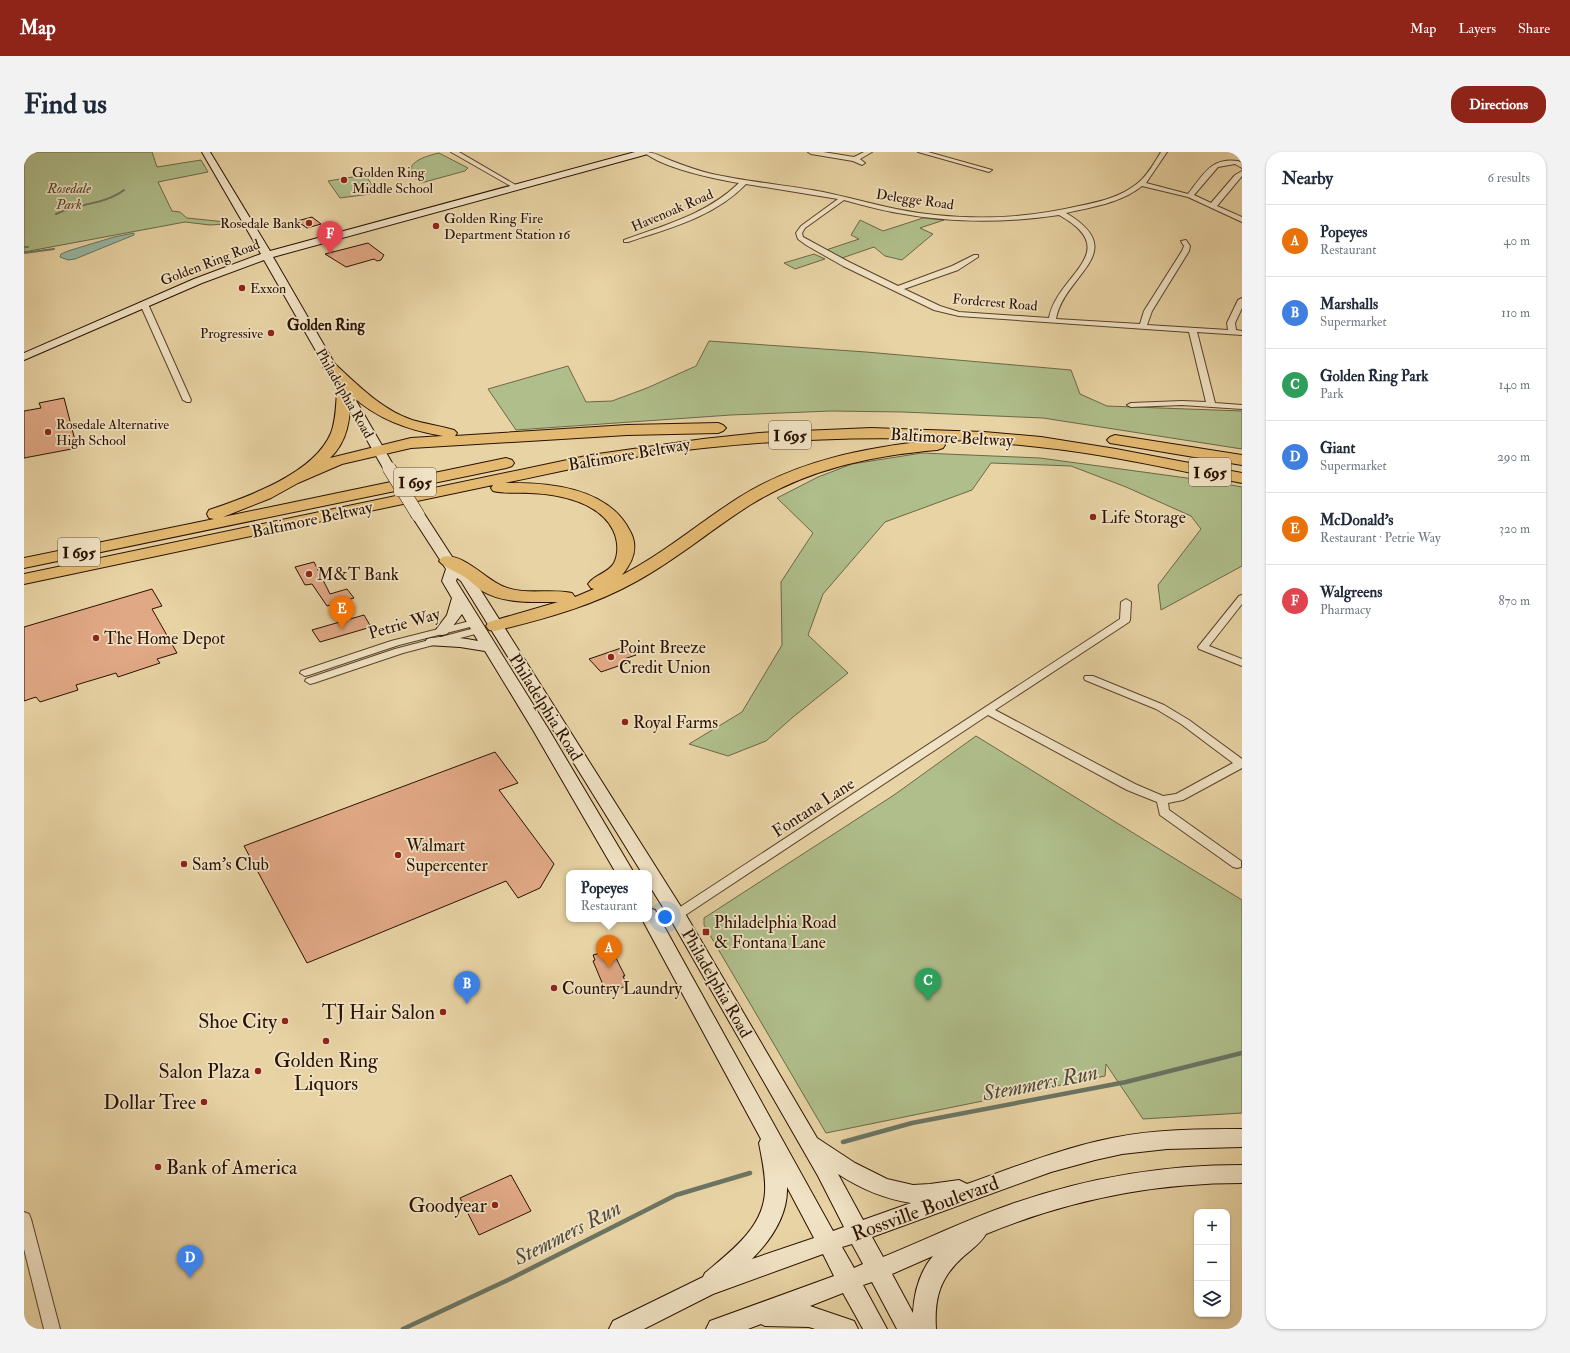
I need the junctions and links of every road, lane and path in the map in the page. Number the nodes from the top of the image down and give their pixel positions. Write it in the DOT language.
graph roads {
  1 [pos="206,152"];
  2 [pos="454,152"];
  3 [pos="646,152"];
  4 [pos="811,152"];
  5 [pos="869,152"];
  6 [pos="921,152"];
  7 [pos="1164,152"];
  8 [pos="855,160"];
  9 [pos="862,163"];
  10 [pos="1242,166"];
  11 [pos="989,170"];
  12 [pos="1242,173"];
  13 [pos="743,183"];
  14 [pos="1141,184"];
  15 [pos="516,187"];
  16 [pos="1190,196"];
  17 [pos="843,198"];
  18 [pos="1212,206"];
  19 [pos="1061,213"];
  20 [pos="1242,220"];
  21 [pos="626,241"];
  22 [pos="1184,241"];
  23 [pos="267,256"];
  24 [pos="976,256"];
  25 [pos="897,289"];
  26 [pos="1242,300"];
  27 [pos="144,304"];
  28 [pos="1052,320"];
  29 [pos="1143,326"];
  30 [pos="1192,329"];
  31 [pos="1232,332"];
  32 [pos="1242,333"];
  33 [pos="24,357"];
  34 [pos="330,368"];
  35 [pos="344,391"];
  36 [pos="187,400"];
  37 [pos="1211,404"];
  38 [pos="1131,405"];
  39 [pos="1242,407"];
  40 [pos="718,428"];
  41 [pos="506,438"];
  42 [pos="378,450"];
  43 [pos="1242,460"];
  44 [pos="1178,466"];
  45 [pos="1242,478"];
  46 [pos="295,479"];
  47 [pos="406,499"];
  48 [pos="200,542"];
  49 [pos="113,545"];
  50 [pos="24,563"];
  51 [pos="450,565"];
  52 [pos="24,579"];
  53 [pos="24,587"];
  54 [pos="566,597"];
  55 [pos="459,598"];
  56 [pos="1242,598"];
  57 [pos="1126,602"];
  58 [pos="485,624"];
  59 [pos="437,636"];
  60 [pos="489,647"];
  61 [pos="1242,663"];
  62 [pos="308,677"];
  63 [pos="1089,678"];
  64 [pos="988,711"];
  65 [pos="1241,764"];
  66 [pos="1162,800"];
  67 [pos="1237,864"];
  68 [pos="623,870"];
  69 [pos="647,870"];
  70 [pos="652,877"];
  71 [pos="677,915"];
  72 [pos="652,917"];
  73 [pos="652,921"];
  74 [pos="767,1130"];
  75 [pos="1242,1138"];
  76 [pos="808,1142"];
  77 [pos="1242,1174"];
  78 [pos="992,1184"];
  79 [pos="24,1219"];
  80 [pos="987,1223"];
  81 [pos="859,1232"];
  82 [pos="828,1243"];
  83 [pos="878,1268"];
  84 [pos="848,1280"];
  85 [pos="706,1286"];
  86 [pos="757,1314"];
  87 [pos="52,1329"];
  88 [pos="621,1329"];
  89 [pos="718,1329"];
  90 [pos="846,1329"];
  91 [pos="875,1329"];
  92 [pos="909,1329"];
  93 [pos="924,1329"];
  1 -- 23 [label="main road, Philadelphia Road"];
  2 -- 15 [label="street"];
  3 -- 13 [label="street, Delegge Road"];
  3 -- 15 [label="main road, Golden Ring Road"];
  4 -- 8 [label="street"];
  5 -- 8 [label="street"];
  6 -- 11 [label="street"];
  7 -- 14 [label="street, Delegge Road"];
  8 -- 9 [label="street"];
  10 -- 16 [label="street"];
  12 -- 18 [label="street"];
  13 -- 17 [label="street, Delegge Road"];
  13 -- 21 [label="street, Havenoak Road"];
  14 -- 16 [label="street"];
  14 -- 19 [label="street, Delegge Road"];
  15 -- 23 [label="main road, Golden Ring Road"];
  16 -- 18 [label="street"];
  17 -- 19 [label="street, Delegge Road"];
  17 -- 25 [label="street, Fordcrest Road"];
  18 -- 20 [label="street"];
  19 -- 28 [label="street"];
  22 -- 29 [label="street"];
  23 -- 27 [label="main road, Golden Ring Road"];
  23 -- 34 [label="main road, Philadelphia Road"];
  24 -- 25 [label="street"];
  25 -- 28 [label="street, Fordcrest Road"];
  26 -- 31 [label="street"];
  27 -- 33 [label="main road, Golden Ring Road"];
  27 -- 36 [label="street"];
  28 -- 29 [label="street, Fordcrest Road"];
  29 -- 30 [label="street, Fordcrest Road"];
  30 -- 31 [label="street, Fordcrest Road"];
  30 -- 37 [label="street"];
  31 -- 32 [label="street, Fordcrest Road"];
  34 -- 35 [label="main road, Philadelphia Road"];
  34 -- 41 [label="highway"];
  35 -- 42 [label="main road, Philadelphia Road"];
  35 -- 46 [label="highway"];
  37 -- 38 [label="street"];
  37 -- 39 [label="street"];
  40 -- 41 [label="highway"];
  40 -- 43 [label="highway, Baltimore Beltway / I 695"];
  40 -- 49 [label="highway, Baltimore Beltway / I 695"];
  41 -- 42 [label="highway"];
  42 -- 46 [label="highway"];
  42 -- 51 [label="main road, Philadelphia Road, bridge"];
  44 -- 45 [label="highway, Baltimore Beltway / I 695"];
  44 -- 47 [label="highway, Baltimore Beltway / I 695"];
  44 -- 58 [label="highway"];
  46 -- 49 [label="highway"];
  47 -- 48 [label="highway, Baltimore Beltway / I 695"];
  47 -- 54 [label="highway"];
  48 -- 52 [label="highway, Baltimore Beltway / I 695"];
  48 -- 53 [label="highway"];
  49 -- 50 [label="highway, Baltimore Beltway / I 695"];
  51 -- 54 [label="highway"];
  51 -- 55 [label="main road, Philadelphia Road"];
  51 -- 58 [label="main road, Philadelphia Road"];
  54 -- 58 [label="highway"];
  55 -- 58 [label="main road, Philadelphia Road"];
  55 -- 59 [label="main road"];
  56 -- 61 [label="street"];
  57 -- 64 [label="street, Fontana Lane"];
  58 -- 59 [label="street, Petrie Way"];
  58 -- 60 [label="main road, Philadelphia Road"];
  58 -- 69 [label="main road, Philadelphia Road"];
  59 -- 60 [label="main road"];
  59 -- 62 [label="street, Petrie Way"];
  60 -- 68 [label="main road, Philadelphia Road"];
  63 -- 65 [label="street"];
  64 -- 66 [label="street"];
  64 -- 71 [label="street, Fontana Lane"];
  65 -- 66 [label="street"];
  66 -- 67 [label="street"];
  70 -- 71 [label="main road, Philadelphia Road"];
  71 -- 72 [label="street, Fontana Lane"];
  71 -- 76 [label="main road, Philadelphia Road"];
  73 -- 74 [label="main road, Philadelphia Road"];
  74 -- 82 [label="main road, Philadelphia Road"];
  74 -- 85 [label="main road"];
  75 -- 78 [label="main road, Rossville Boulevard"];
  76 -- 78 [label="main road"];
  76 -- 81 [label="main road, Philadelphia Road"];
  77 -- 80 [label="main road, Rossville Boulevard"];
  78 -- 81 [label="main road, Rossville Boulevard"];
  79 -- 87 [label="street"];
  80 -- 83 [label="main road, Rossville Boulevard"];
  80 -- 93 [label="main road"];
  81 -- 82 [label="main road, Rossville Boulevard"];
  81 -- 83 [label="main road, Philadelphia Road"];
  82 -- 84 [label="main road, Philadelphia Road"];
  82 -- 85 [label="main road, Rossville Boulevard"];
  83 -- 84 [label="main road, Rossville Boulevard"];
  83 -- 92 [label="main road, Philadelphia Road"];
  84 -- 86 [label="main road, Rossville Boulevard"];
  84 -- 91 [label="main road, Philadelphia Road"];
  85 -- 88 [label="main road, Rossville Boulevard"];
  86 -- 89 [label="main road, Rossville Boulevard"];
  86 -- 90 [label="main road"];
}
